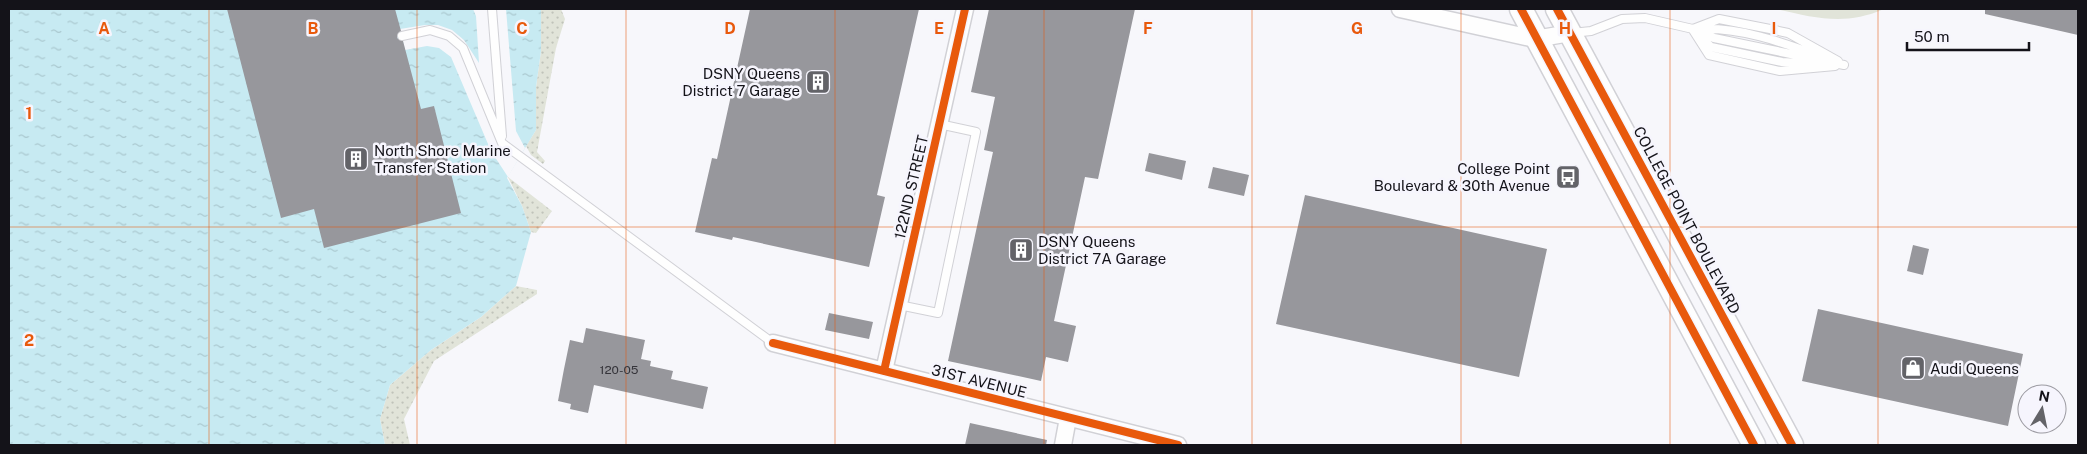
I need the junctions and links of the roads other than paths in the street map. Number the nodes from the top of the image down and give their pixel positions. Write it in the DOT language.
graph roads {
  1 [pos="492,9"];
  2 [pos="965,9"];
  3 [pos="1400,9"];
  4 [pos="1520,9"];
  5 [pos="1557,9"];
  6 [pos="1693,29"];
  7 [pos="1570,33"];
  8 [pos="402,36"];
  9 [pos="1535,38"];
  10 [pos="1844,65"];
  11 [pos="939,124"];
  12 [pos="502,143"];
  13 [pos="899,305"];
  14 [pos="773,343"];
  15 [pos="884,371"];
  16 [pos="1068,418"];
  17 [pos="1062,445"];
  18 [pos="1178,445"];
  19 [pos="1754,445"];
  20 [pos="1792,445"];
  1 -- 12 [label="lane"];
  2 -- 11 [label="street, 122ND STREET"];
  3 -- 9 [label="street"];
  4 -- 9 [label="main road"];
  5 -- 7 [label="main road, COLLEGE POINT BOULEVARD"];
  6 -- 7 [label="lane"];
  6 -- 10 [label="lane"];
  6 -- 10 [label="lane"];
  6 -- 10 [label="lane"];
  7 -- 9 [label="street"];
  7 -- 20 [label="main road, COLLEGE POINT BOULEVARD"];
  8 -- 12 [label="lane"];
  9 -- 19 [label="main road"];
  11 -- 13 [label="street, 122ND STREET"];
  11 -- 13 [label="lane"];
  12 -- 14 [label="lane"];
  13 -- 15 [label="street, 122ND STREET"];
  14 -- 15 [label="street, 31ST AVENUE"];
  15 -- 16 [label="street, 31ST AVENUE"];
  16 -- 17 [label="street"];
  16 -- 18 [label="street, 31ST AVENUE"];
}
